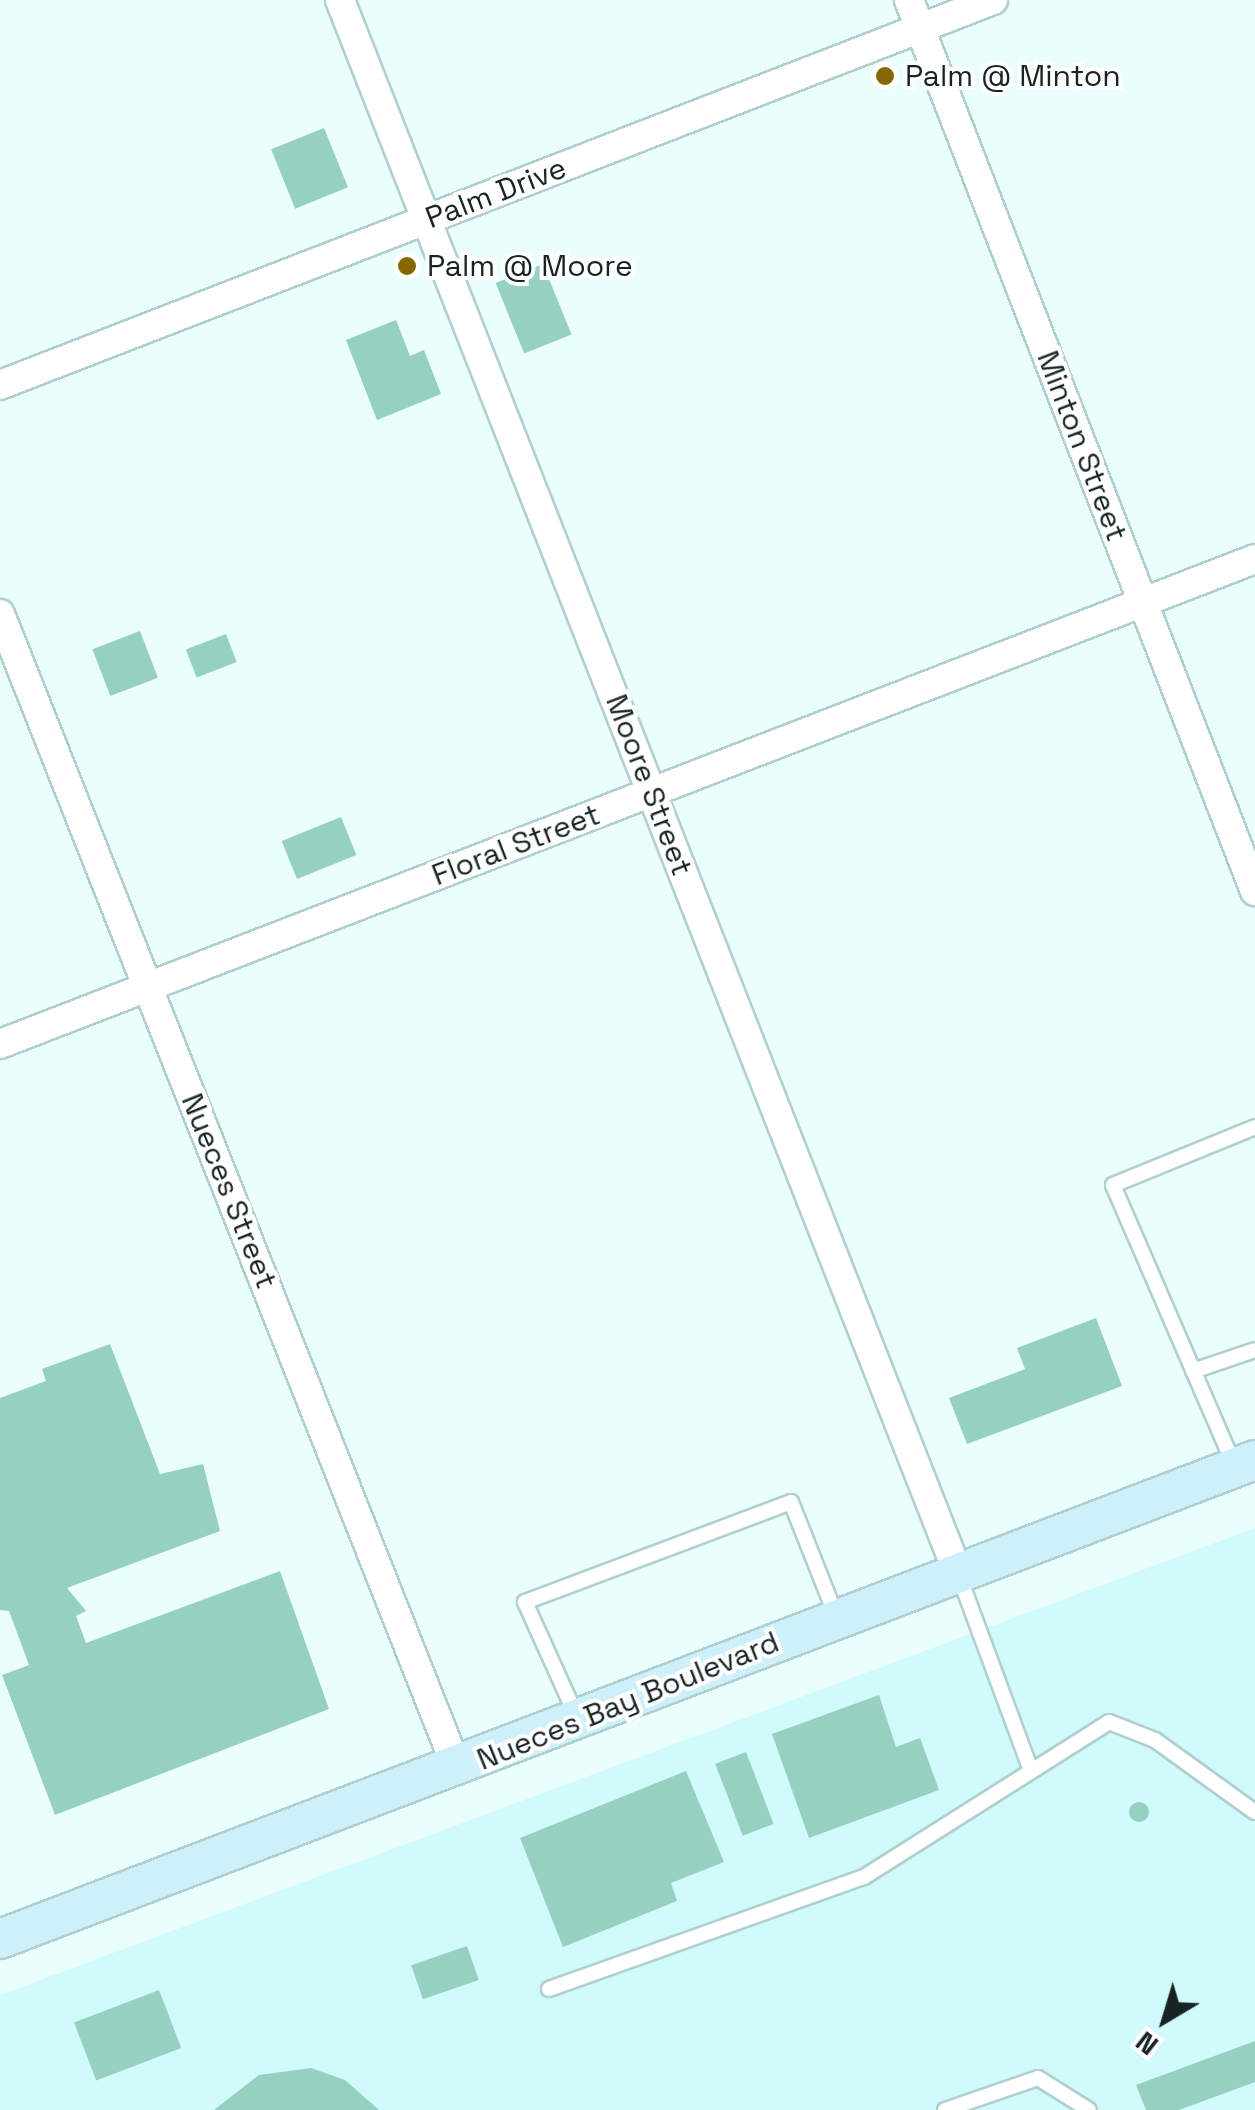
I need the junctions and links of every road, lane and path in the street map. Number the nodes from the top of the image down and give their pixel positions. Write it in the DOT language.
graph roads {
  1 [pos="340,0"];
  2 [pos="909,0"];
  3 [pos="993,0"];
  4 [pos="920,28"];
  5 [pos="426,220"];
  6 [pos="0,385"];
  7 [pos="1255,559"];
  8 [pos="1143,602"];
  9 [pos="0,614"];
  10 [pos="652,792"];
  11 [pos="1255,892"];
  12 [pos="148,986"];
  13 [pos="0,1044"];
  14 [pos="1255,1127"];
  15 [pos="1255,1350"];
  16 [pos="1193,1371"];
  17 [pos="1245,1464"];
  18 [pos="957,1570"];
  19 [pos="837,1618"];
  20 [pos="578,1720"];
  21 [pos="457,1768"];
  22 [pos="1031,1771"];
  23 [pos="1255,1812"];
  24 [pos="0,1939"];
  25 [pos="549,1989"];
  26 [pos="945,2110"];
  27 [pos="1090,2110"];
  1 -- 5 [label="street, Moore Street"];
  2 -- 4 [label="street, Minton Street"];
  3 -- 4 [label="street, Palm Drive"];
  4 -- 5 [label="street, Palm Drive"];
  4 -- 8 [label="street, Minton Street"];
  5 -- 6 [label="street, Palm Drive"];
  5 -- 10 [label="street, Moore Street"];
  7 -- 8 [label="street, Floral Street"];
  8 -- 10 [label="street, Floral Street"];
  8 -- 11 [label="street, Minton Street"];
  9 -- 12 [label="street, Nueces Street"];
  10 -- 12 [label="street, Floral Street"];
  10 -- 18 [label="street, Moore Street"];
  12 -- 13 [label="street, Floral Street"];
  12 -- 21 [label="street, Nueces Street"];
  14 -- 16 [label="lane"];
  15 -- 16 [label="lane"];
  16 -- 17 [label="lane"];
  17 -- 18 [label="street, Nueces Bay Boulevard"];
  18 -- 19 [label="street, Nueces Bay Boulevard"];
  18 -- 22 [label="lane"];
  19 -- 20 [label="street, Nueces Bay Boulevard"];
  19 -- 20 [label="lane"];
  20 -- 21 [label="street, Nueces Bay Boulevard"];
  21 -- 24 [label="street, Nueces Bay Boulevard"];
  22 -- 23 [label="lane"];
  22 -- 25 [label="lane"];
  26 -- 27 [label="lane"];
}
